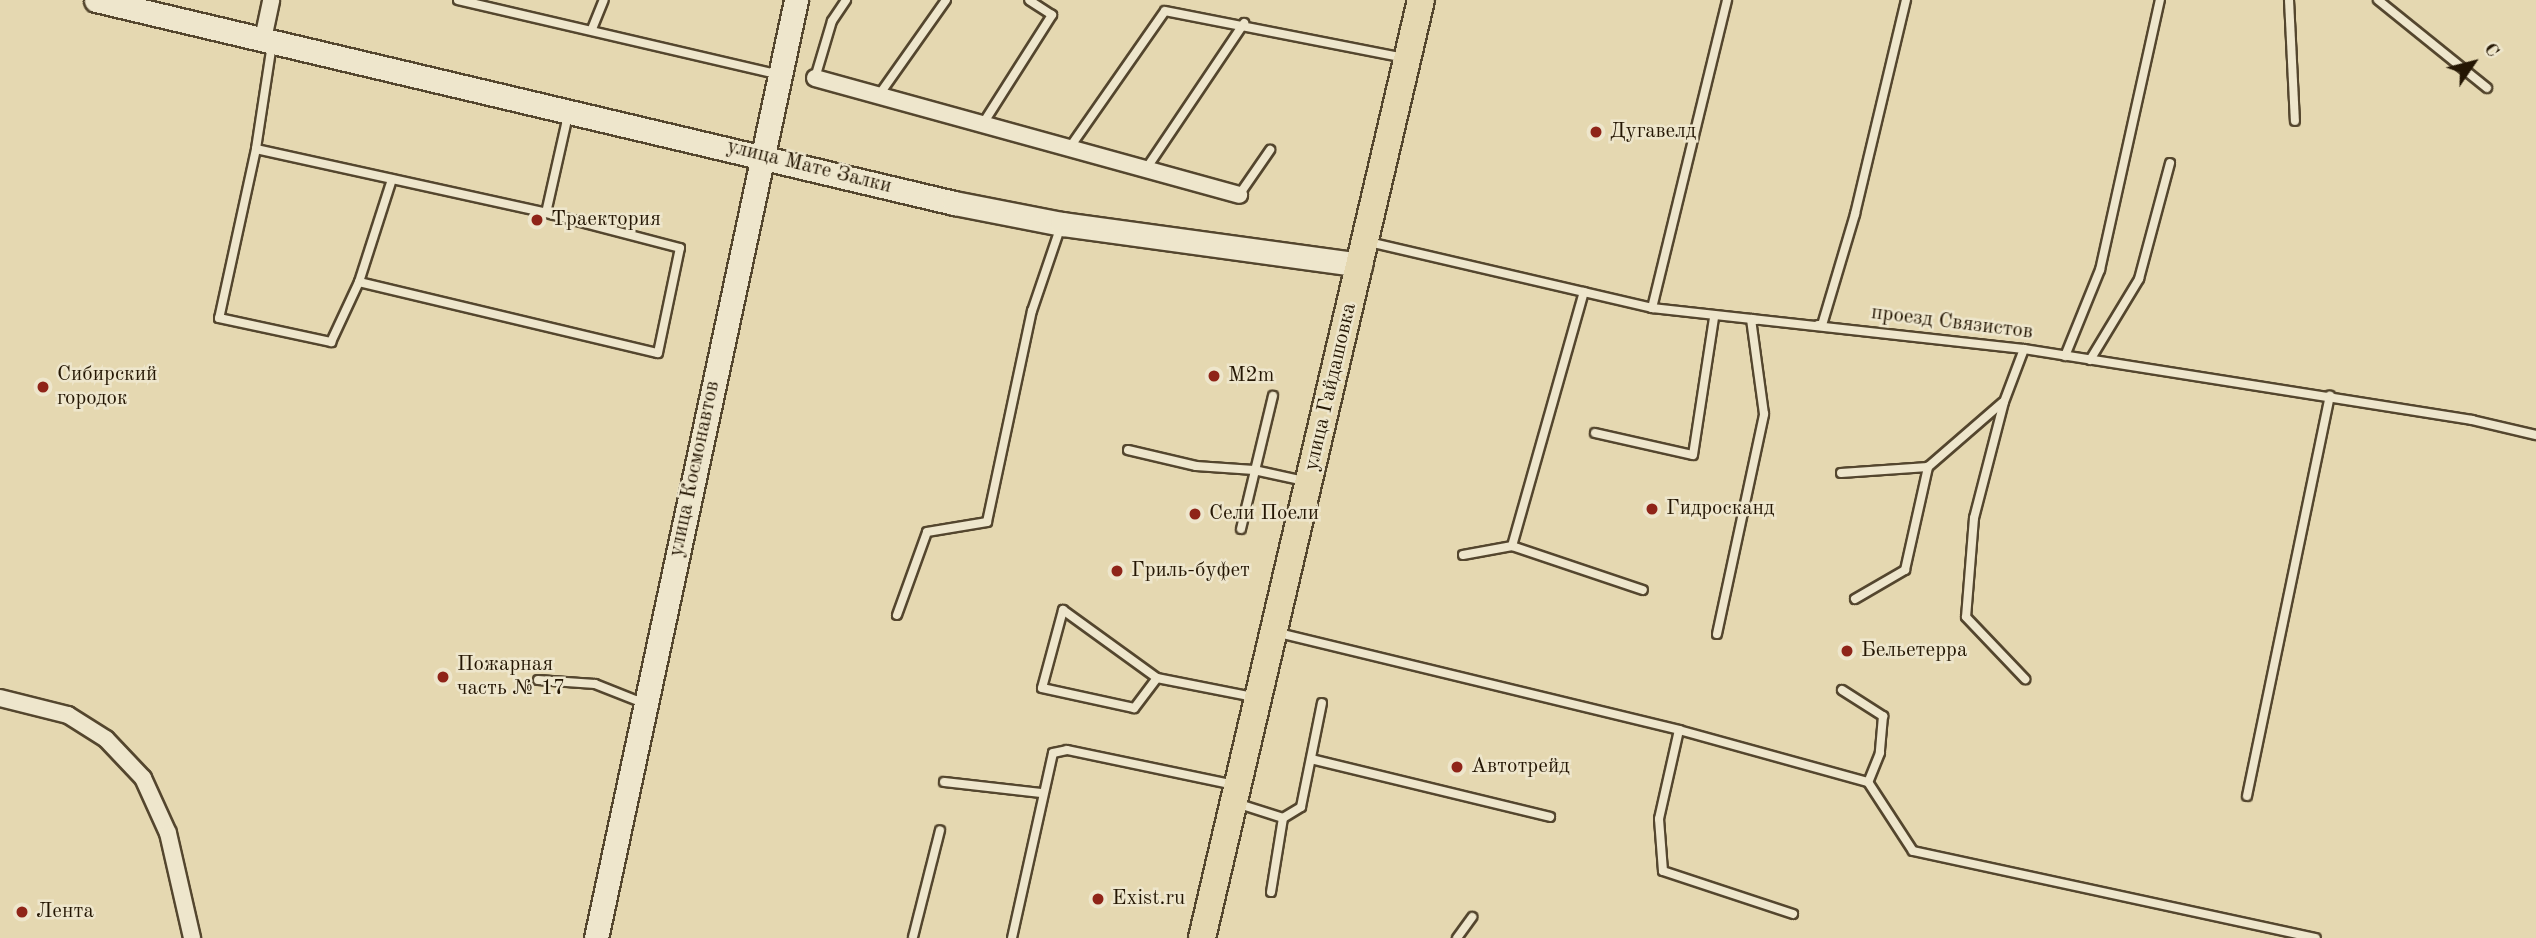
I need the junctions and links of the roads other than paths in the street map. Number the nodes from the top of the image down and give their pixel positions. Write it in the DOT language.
graph roads {
  1 [pos="96,0"];
  2 [pos="271,0"];
  3 [pos="458,0"];
  4 [pos="604,0"];
  5 [pos="796,0"];
  6 [pos="846,0"];
  7 [pos="946,0"];
  8 [pos="1029,0"];
  9 [pos="1421,0"];
  10 [pos="1727,0"];
  11 [pos="1906,0"];
  12 [pos="2160,0"];
  13 [pos="2289,0"];
  14 [pos="2378,0"];
  15 [pos="1244,23"];
  16 [pos="592,29"];
  17 [pos="268,40"];
  18 [pos="1408,59"];
  19 [pos="779,75"];
  20 [pos="815,78"];
  21 [pos="2487,88"];
  22 [pos="878,95"];
  23 [pos="569,112"];
  24 [pos="2295,121"];
  25 [pos="985,122"];
  26 [pos="256,149"];
  27 [pos="1270,149"];
  28 [pos="1068,150"];
  29 [pos="762,155"];
  30 [pos="2170,163"];
  31 [pos="1145,171"];
  32 [pos="392,179"];
  33 [pos="1239,195"];
  34 [pos="546,213"];
  35 [pos="1062,224"];
  36 [pos="1363,254"];
  37 [pos="359,282"];
  38 [pos="1584,292"];
  39 [pos="1652,308"];
  40 [pos="1714,317"];
  41 [pos="1751,320"];
  42 [pos="1822,325"];
  43 [pos="2024,349"];
  44 [pos="2065,356"];
  45 [pos="2090,360"];
  46 [pos="1273,396"];
  47 [pos="2330,396"];
  48 [pos="2004,402"];
  49 [pos="1595,433"];
  50 [pos="2536,435"];
  51 [pos="1128,450"];
  52 [pos="1928,467"];
  53 [pos="1254,470"];
  54 [pos="1840,473"];
  55 [pos="1308,482"];
  56 [pos="1241,529"];
  57 [pos="1512,546"];
  58 [pos="1463,555"];
  59 [pos="1643,590"];
  60 [pos="1855,599"];
  61 [pos="897,615"];
  62 [pos="1273,631"];
  63 [pos="1717,634"];
  64 [pos="1157,678"];
  65 [pos="2025,679"];
  66 [pos="538,680"];
  67 [pos="1842,690"];
  68 [pos="0,698"];
  69 [pos="1257,698"];
  70 [pos="1322,703"];
  71 [pos="646,704"];
  72 [pos="1679,730"];
  73 [pos="1311,759"];
  74 [pos="944,782"];
  75 [pos="1868,782"];
  76 [pos="1041,793"];
  77 [pos="1235,794"];
  78 [pos="2247,796"];
  79 [pos="1550,817"];
  80 [pos="1283,818"];
  81 [pos="940,830"];
  82 [pos="1271,892"];
  83 [pos="1793,914"];
  84 [pos="1472,917"];
  85 [pos="192,938"];
  86 [pos="596,938"];
  87 [pos="915,938"];
  88 [pos="1012,938"];
  89 [pos="1202,938"];
  90 [pos="1457,938"];
  91 [pos="2316,938"];
  1 -- 17 [label="street, улица Мате Залки"];
  2 -- 17 [label="street"];
  3 -- 16 [label="lane"];
  4 -- 16 [label="lane"];
  5 -- 19 [label="street, улица Космонавтов"];
  6 -- 20 [label="lane"];
  7 -- 22 [label="lane"];
  8 -- 25 [label="lane"];
  9 -- 18 [label="main road, улица Гайдашовка"];
  10 -- 39 [label="lane"];
  11 -- 42 [label="lane"];
  12 -- 44 [label="lane"];
  13 -- 24 [label="lane"];
  14 -- 21 [label="lane"];
  15 -- 18 [label="lane"];
  15 -- 28 [label="lane"];
  15 -- 31 [label="lane"];
  16 -- 19 [label="lane"];
  17 -- 23 [label="street, улица Мате Залки"];
  17 -- 26 [label="lane"];
  18 -- 36 [label="main road, улица Гайдашовка"];
  19 -- 29 [label="street, улица Космонавтов"];
  20 -- 22 [label="street"];
  22 -- 25 [label="street"];
  23 -- 29 [label="street, улица Мате Залки"];
  23 -- 34 [label="lane"];
  25 -- 28 [label="street"];
  26 -- 32 [label="lane"];
  26 -- 37 [label="lane"];
  27 -- 33 [label="lane"];
  28 -- 31 [label="street"];
  29 -- 35 [label="street, улица Мате Залки"];
  29 -- 71 [label="street, улица Космонавтов"];
  30 -- 45 [label="lane"];
  31 -- 33 [label="street"];
  32 -- 34 [label="lane"];
  32 -- 37 [label="lane"];
  34 -- 37 [label="lane"];
  35 -- 36 [label="street, улица Мате Залки"];
  35 -- 61 [label="lane"];
  36 -- 38 [label="lane"];
  36 -- 55 [label="main road, улица Гайдашовка"];
  38 -- 39 [label="lane"];
  38 -- 57 [label="lane"];
  39 -- 40 [label="lane"];
  40 -- 41 [label="lane"];
  40 -- 49 [label="lane"];
  41 -- 42 [label="lane, проезд Связистов"];
  41 -- 63 [label="lane"];
  42 -- 43 [label="lane, проезд Связистов"];
  43 -- 44 [label="lane, проезд Связистов"];
  43 -- 48 [label="lane"];
  44 -- 45 [label="lane, проезд Связистов"];
  45 -- 47 [label="lane, проезд Связистов"];
  46 -- 53 [label="lane"];
  47 -- 50 [label="lane, проезд Связистов"];
  47 -- 78 [label="lane"];
  48 -- 52 [label="lane"];
  48 -- 65 [label="lane"];
  51 -- 53 [label="lane"];
  52 -- 54 [label="lane"];
  52 -- 60 [label="lane"];
  53 -- 55 [label="lane"];
  53 -- 56 [label="lane"];
  55 -- 62 [label="main road, улица Гайдашовка"];
  57 -- 58 [label="lane"];
  57 -- 59 [label="lane"];
  62 -- 69 [label="main road, улица Гайдашовка"];
  62 -- 72 [label="lane"];
  64 -- 64 [label="lane"];
  64 -- 69 [label="lane"];
  66 -- 71 [label="lane"];
  67 -- 75 [label="lane"];
  68 -- 85 [label="street"];
  69 -- 77 [label="main road, улица Гайдашовка"];
  70 -- 73 [label="lane"];
  71 -- 86 [label="street, улица Космонавтов"];
  72 -- 75 [label="lane"];
  72 -- 83 [label="lane"];
  73 -- 79 [label="lane"];
  73 -- 80 [label="lane"];
  74 -- 76 [label="lane"];
  75 -- 91 [label="lane"];
  76 -- 77 [label="lane"];
  76 -- 88 [label="lane"];
  77 -- 80 [label="lane"];
  77 -- 89 [label="main road, улица Гайдашовка"];
  80 -- 82 [label="lane"];
  81 -- 87 [label="lane"];
  84 -- 90 [label="lane"];
}
